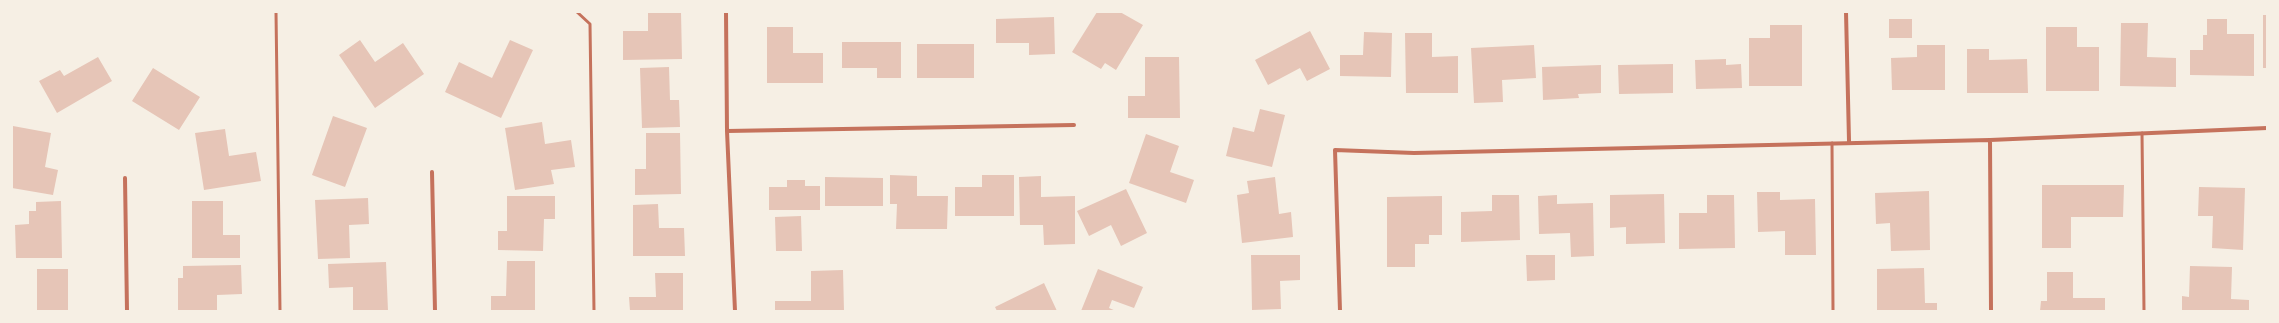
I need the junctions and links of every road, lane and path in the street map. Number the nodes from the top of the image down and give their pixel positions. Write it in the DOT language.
graph roads {
  1 [pos="276,12"];
  2 [pos="577,12"];
  3 [pos="726,12"];
  4 [pos="1846,12"];
  5 [pos="1074,125"];
  6 [pos="2267,128"];
  7 [pos="727,131"];
  8 [pos="2142,133"];
  9 [pos="1990,140"];
  10 [pos="1849,141"];
  11 [pos="1832,142"];
  12 [pos="432,172"];
  13 [pos="125,178"];
  14 [pos="127,311"];
  15 [pos="280,311"];
  16 [pos="435,311"];
  17 [pos="594,311"];
  18 [pos="735,311"];
  19 [pos="1340,311"];
  20 [pos="1833,311"];
  21 [pos="1991,311"];
  22 [pos="2144,311"];
  1 -- 15 [label="lane"];
  2 -- 17 [label="lane"];
  3 -- 7 [label="street"];
  4 -- 10 [label="street"];
  5 -- 7 [label="street"];
  6 -- 8 [label="street"];
  7 -- 18 [label="street"];
  8 -- 9 [label="street"];
  8 -- 22 [label="lane"];
  9 -- 10 [label="street"];
  9 -- 21 [label="street"];
  10 -- 11 [label="street"];
  11 -- 19 [label="street"];
  11 -- 20 [label="lane"];
  12 -- 16 [label="street"];
  13 -- 14 [label="street"];
}
